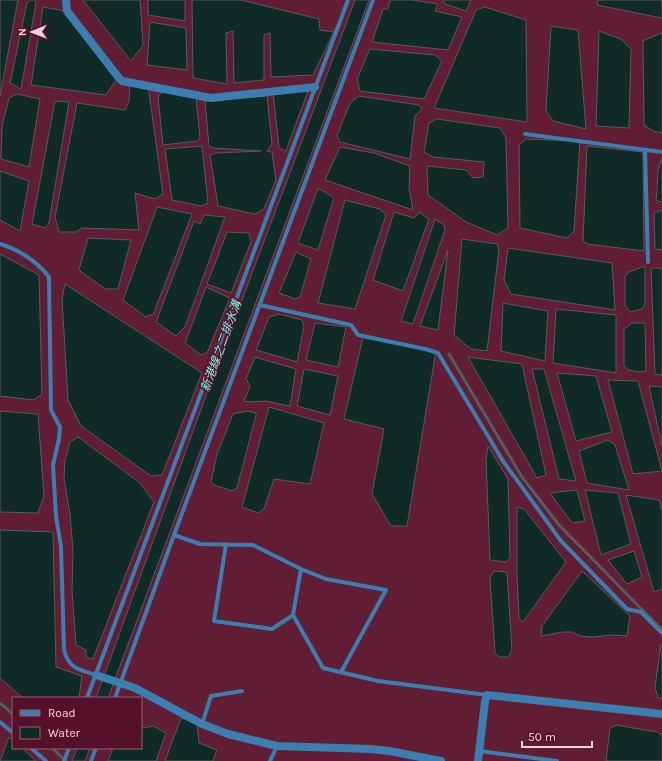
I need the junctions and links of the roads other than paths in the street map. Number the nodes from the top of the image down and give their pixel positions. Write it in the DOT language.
graph roads {
  1 [pos="66,0"];
  2 [pos="348,0"];
  3 [pos="373,0"];
  4 [pos="315,87"];
  5 [pos="525,134"];
  6 [pos="645,150"];
  7 [pos="662,152"];
  8 [pos="0,244"];
  9 [pos="648,262"];
  10 [pos="260,305"];
  11 [pos="174,535"];
  12 [pos="226,544"];
  13 [pos="301,569"];
  14 [pos="293,615"];
  15 [pos="662,633"];
  16 [pos="342,672"];
  17 [pos="96,675"];
  18 [pos="121,683"];
  19 [pos="242,691"];
  20 [pos="487,695"];
  21 [pos="87,697"];
  22 [pos="115,697"];
  23 [pos="662,714"];
  24 [pos="0,722"];
  25 [pos="202,724"];
  26 [pos="12,732"];
  27 [pos="277,746"];
  28 [pos="32,749"];
  29 [pos="68,749"];
  30 [pos="96,749"];
  31 [pos="479,751"];
  32 [pos="46,761"];
  33 [pos="64,761"];
  34 [pos="91,761"];
  35 [pos="270,761"];
  36 [pos="441,761"];
  37 [pos="478,761"];
  38 [pos="557,761"];
  1 -- 4 [label="street"];
  2 -- 4 [label="lane"];
  3 -- 10 [label="lane"];
  4 -- 17 [label="lane"];
  5 -- 6 [label="lane"];
  6 -- 7 [label="lane"];
  6 -- 9 [label="lane"];
  8 -- 17 [label="lane"];
  10 -- 11 [label="lane"];
  10 -- 15 [label="lane"];
  11 -- 12 [label="lane"];
  11 -- 18 [label="lane"];
  12 -- 13 [label="lane"];
  12 -- 14 [label="lane"];
  13 -- 14 [label="lane"];
  13 -- 16 [label="lane"];
  14 -- 16 [label="lane"];
  16 -- 20 [label="lane"];
  17 -- 18 [label="street"];
  17 -- 21 [label="lane"];
  18 -- 22 [label="lane"];
  18 -- 25 [label="street"];
  19 -- 25 [label="lane"];
  20 -- 23 [label="street"];
  20 -- 31 [label="street"];
  24 -- 26 [label="lane"];
  25 -- 27 [label="street"];
  27 -- 35 [label="lane"];
  27 -- 36 [label="street"];
  28 -- 32 [label="lane"];
  29 -- 33 [label="lane"];
  30 -- 34 [label="lane"];
  31 -- 37 [label="street"];
  31 -- 38 [label="lane"];
}
